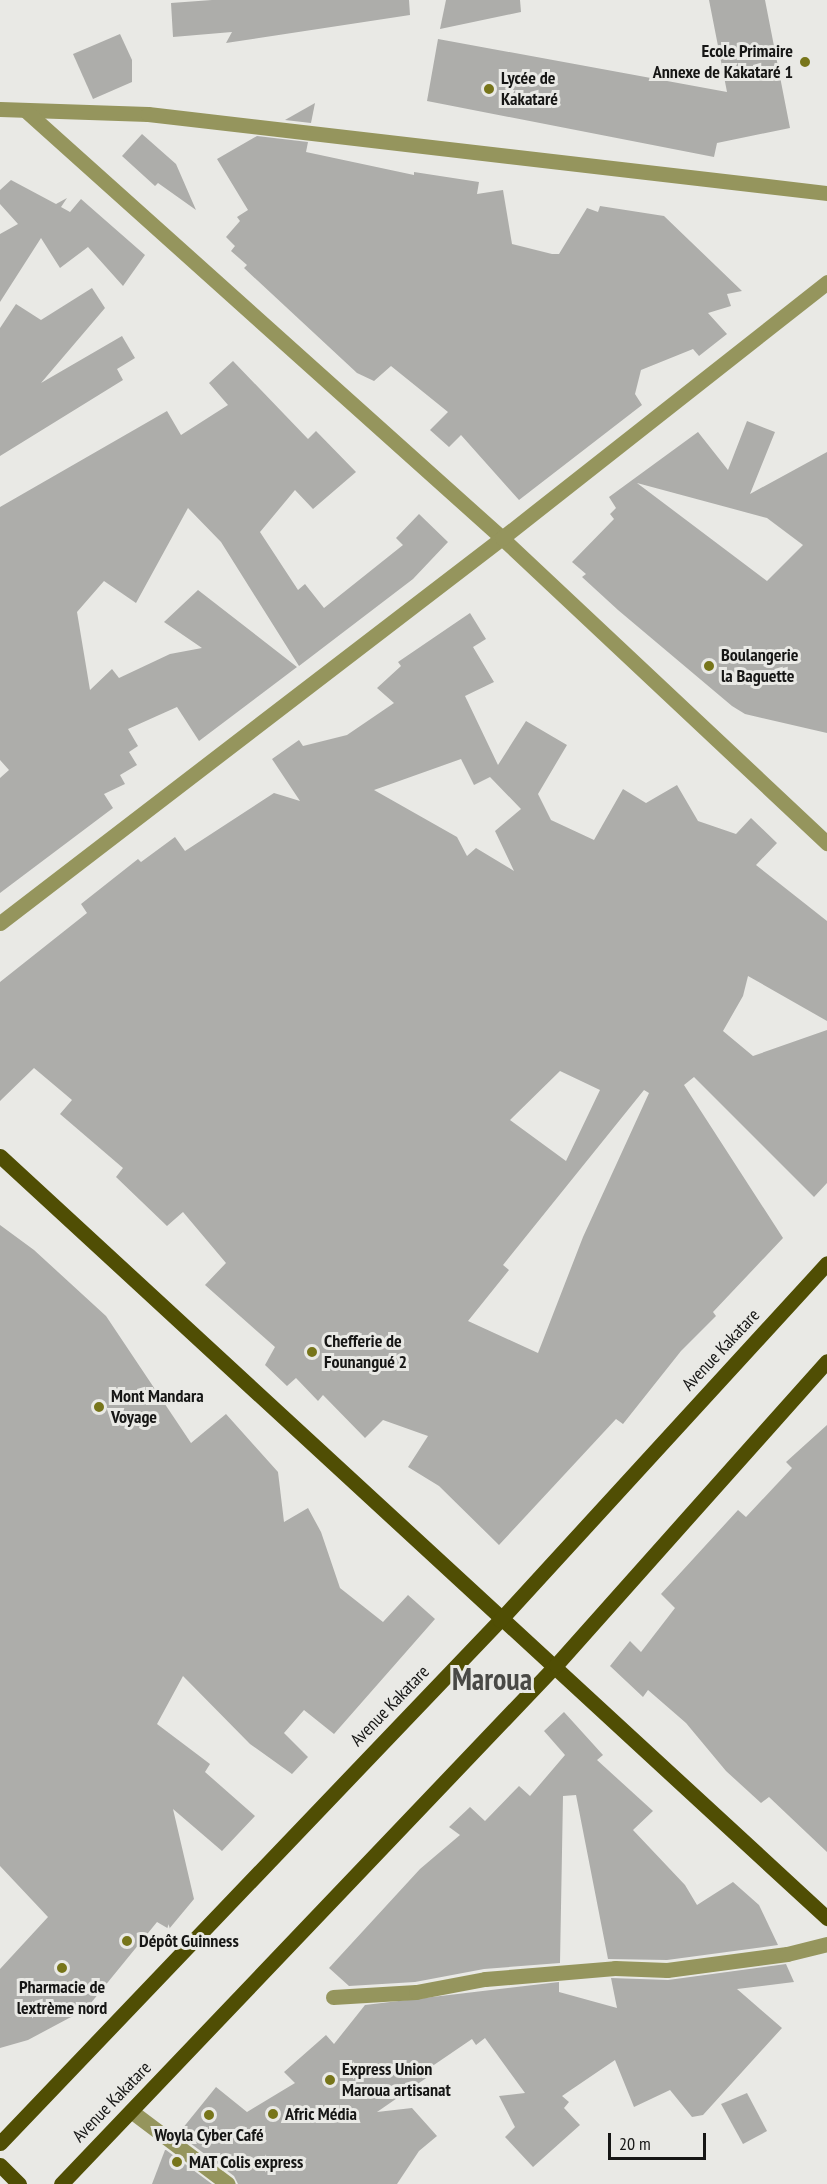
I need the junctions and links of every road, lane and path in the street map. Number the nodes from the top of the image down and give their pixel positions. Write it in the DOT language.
graph roads {
  1 [pos="0,109"];
  2 [pos="26,111"];
  3 [pos="827,194"];
  4 [pos="827,282"];
  5 [pos="502,538"];
  6 [pos="827,843"];
  7 [pos="0,923"];
  8 [pos="0,1156"];
  9 [pos="827,1263"];
  10 [pos="827,1361"];
  11 [pos="500,1620"];
  12 [pos="556,1665"];
  13 [pos="827,1918"];
  14 [pos="827,1944"];
  15 [pos="333,1997"];
  16 [pos="131,2111"];
  17 [pos="0,2143"];
  18 [pos="0,2165"];
  19 [pos="20,2184"];
  20 [pos="61,2184"];
  21 [pos="228,2184"];
  1 -- 2 [label="street"];
  2 -- 3 [label="street"];
  2 -- 5 [label="street"];
  4 -- 5 [label="street"];
  5 -- 6 [label="street"];
  5 -- 7 [label="street"];
  8 -- 11 [label="main road"];
  9 -- 11 [label="main road, Avenue Kakatare"];
  10 -- 12 [label="main road, Avenue Kakatare"];
  11 -- 12 [label="main road"];
  11 -- 17 [label="main road, Avenue Kakatare"];
  12 -- 13 [label="main road"];
  12 -- 16 [label="main road, Avenue Kakatare"];
  14 -- 15 [label="street"];
  16 -- 20 [label="main road, Avenue Kakatare"];
  16 -- 21 [label="street"];
  18 -- 19 [label="main road"];
}
